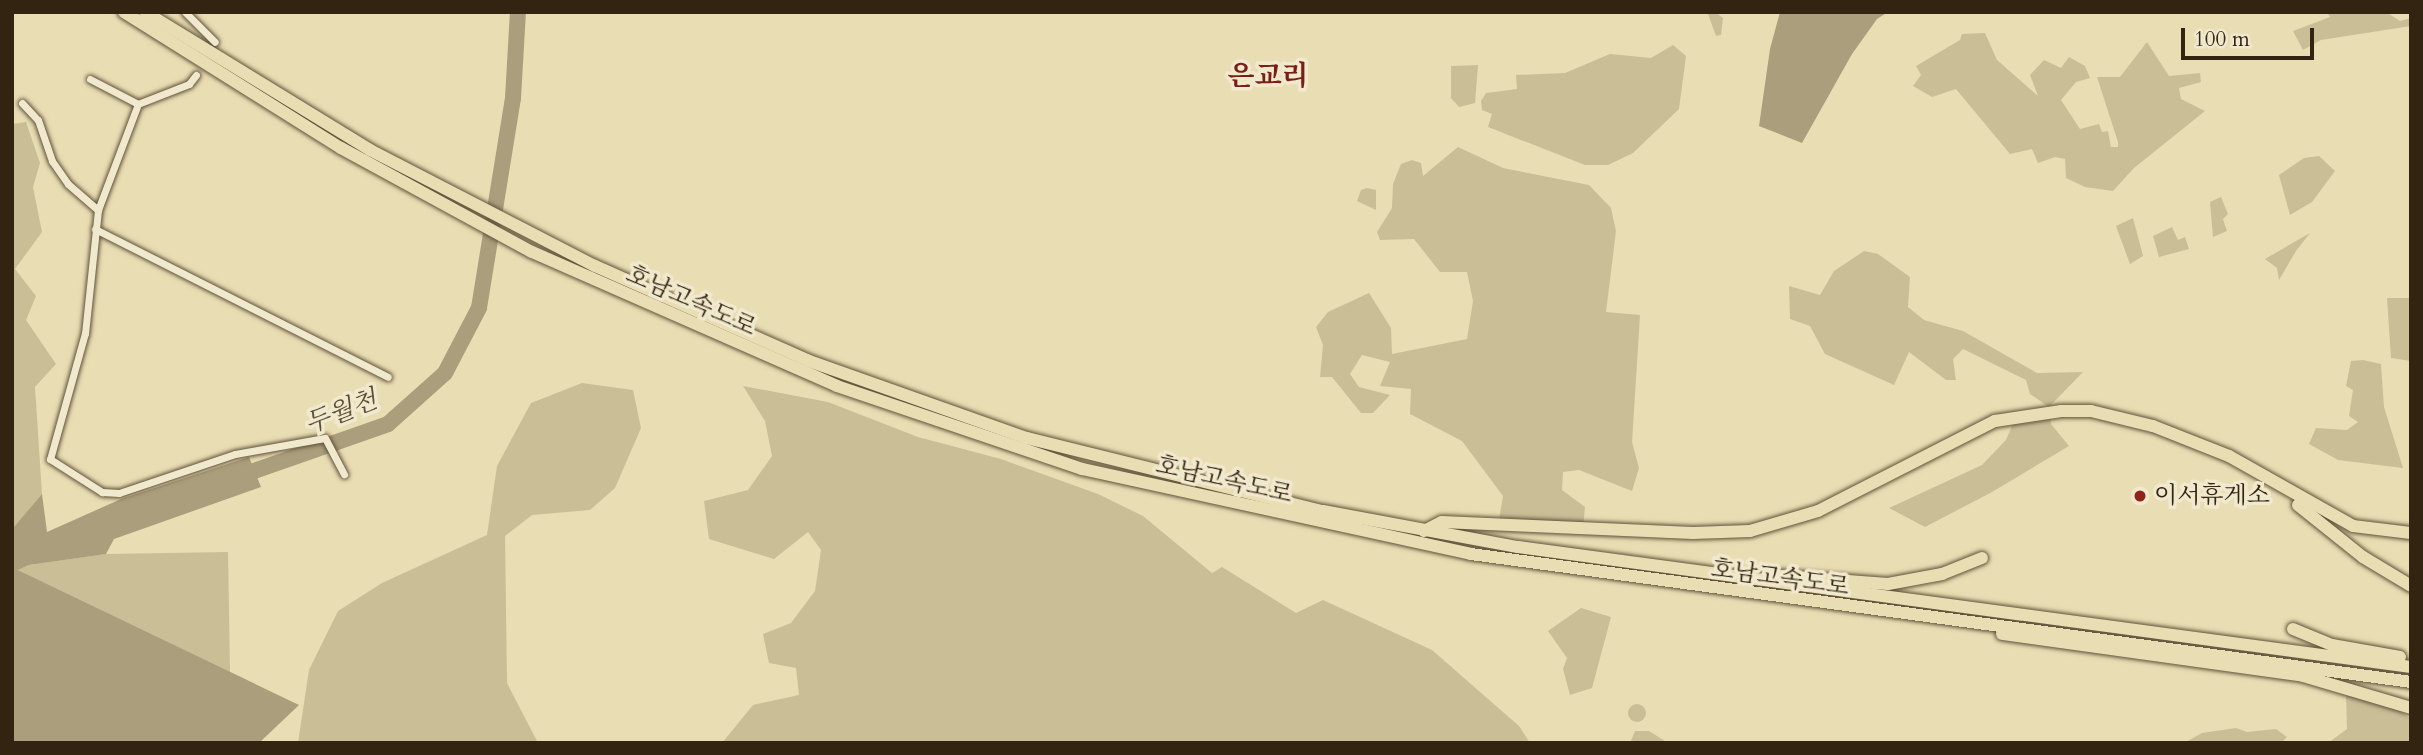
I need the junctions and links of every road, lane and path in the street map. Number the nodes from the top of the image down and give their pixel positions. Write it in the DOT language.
graph roads {
  1 [pos="124,12"];
  2 [pos="145,12"];
  3 [pos="185,12"];
  4 [pos="215,42"];
  5 [pos="196,75"];
  6 [pos="90,79"];
  7 [pos="22,103"];
  8 [pos="138,104"];
  9 [pos="98,210"];
  10 [pos="95,229"];
  11 [pos="388,377"];
  12 [pos="2258,473"];
  13 [pos="344,474"];
  14 [pos="1424,531"];
  15 [pos="2411,533"];
  16 [pos="1982,558"];
  17 [pos="1755,578"];
  18 [pos="2411,586"];
  19 [pos="1929,619"];
  20 [pos="2293,629"];
  21 [pos="2411,659"];
  22 [pos="2411,667"];
  23 [pos="2411,682"];
  24 [pos="2411,708"];
  1 -- 19 [label="highway, 호남고속도로"];
  2 -- 14 [label="highway, 호남고속도로"];
  3 -- 4 [label="street"];
  5 -- 8 [label="street"];
  6 -- 8 [label="street"];
  7 -- 9 [label="street"];
  8 -- 9 [label="street"];
  9 -- 10 [label="street"];
  10 -- 11 [label="street"];
  10 -- 13 [label="street"];
  12 -- 14 [label="highway"];
  12 -- 15 [label="highway"];
  12 -- 18 [label="highway"];
  14 -- 17 [label="highway, 호남고속도로"];
  16 -- 17 [label="highway"];
  17 -- 22 [label="highway, 호남고속도로"];
  19 -- 23 [label="highway, 호남고속도로"];
  19 -- 24 [label="highway"];
  20 -- 21 [label="highway"];
}
